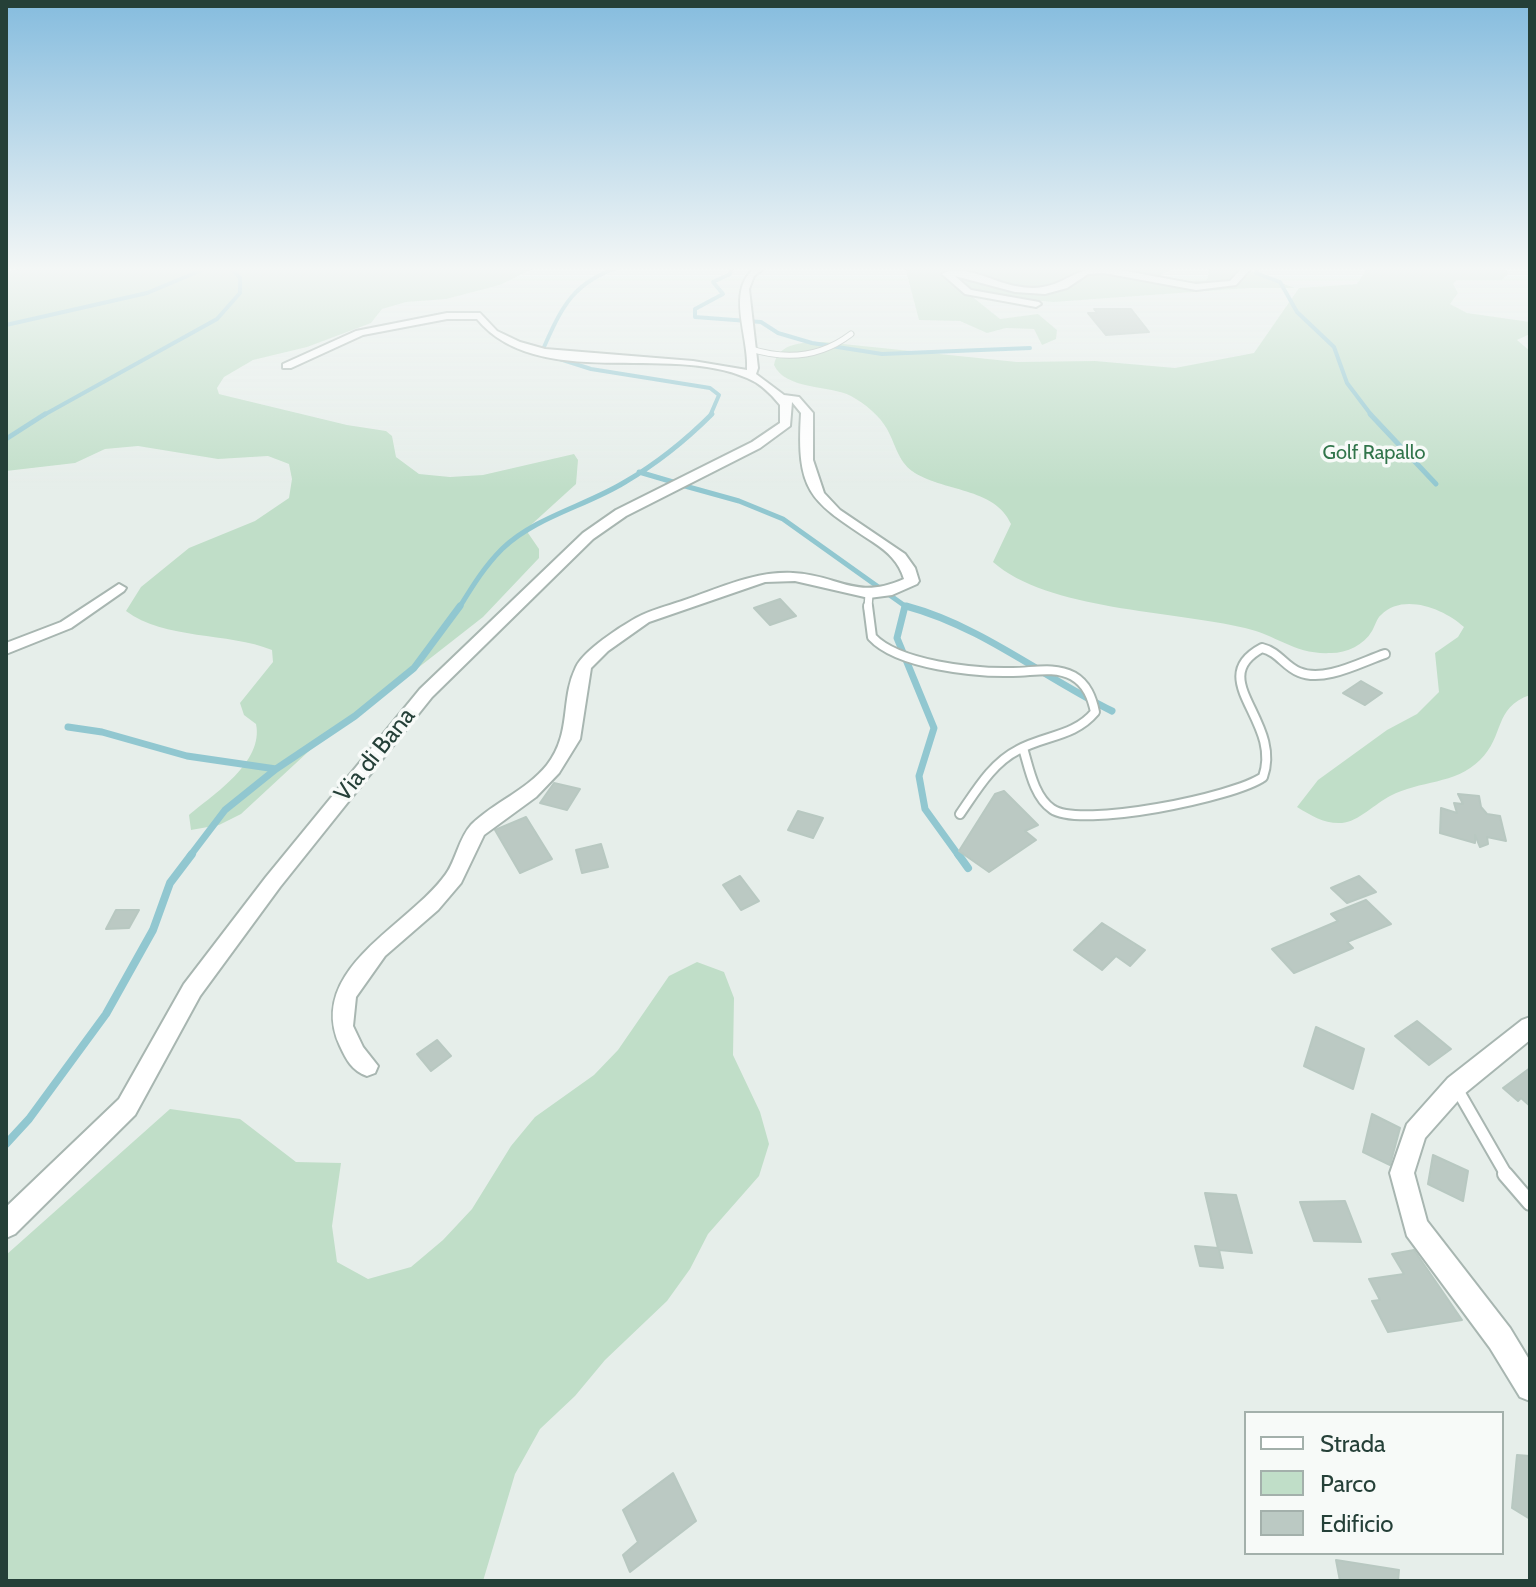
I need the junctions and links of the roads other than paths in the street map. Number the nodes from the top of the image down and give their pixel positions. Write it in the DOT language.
graph roads {
  1 [pos="342,341"];
  2 [pos="512,341"];
  3 [pos="750,341"];
  4 [pos="844,341"];
  5 [pos="751,349"];
  6 [pos="287,366"];
  7 [pos="750,375"];
  8 [pos="781,398"];
  9 [pos="119,588"];
  10 [pos="869,594"];
  11 [pos="6,649"];
  12 [pos="1385,654"];
  13 [pos="1023,748"];
  14 [pos="960,814"];
  15 [pos="1530,1027"];
  16 [pos="367,1066"];
  17 [pos="1456,1086"];
  18 [pos="1530,1203"];
  19 [pos="6,1225"];
  20 [pos="1530,1387"];
  1 -- 6 [label="street"];
  2 -- 7 [label="street"];
  3 -- 5 [label="street"];
  4 -- 5 [label="lane"];
  5 -- 7 [label="street"];
  7 -- 8 [label="street"];
  8 -- 10 [label="street"];
  8 -- 19 [label="street, Via di Bana"];
  9 -- 11 [label="street"];
  10 -- 13 [label="lane"];
  10 -- 16 [label="street"];
  12 -- 13 [label="lane"];
  13 -- 14 [label="lane"];
  15 -- 17 [label="street"];
  17 -- 18 [label="lane"];
  17 -- 20 [label="street"];
}
